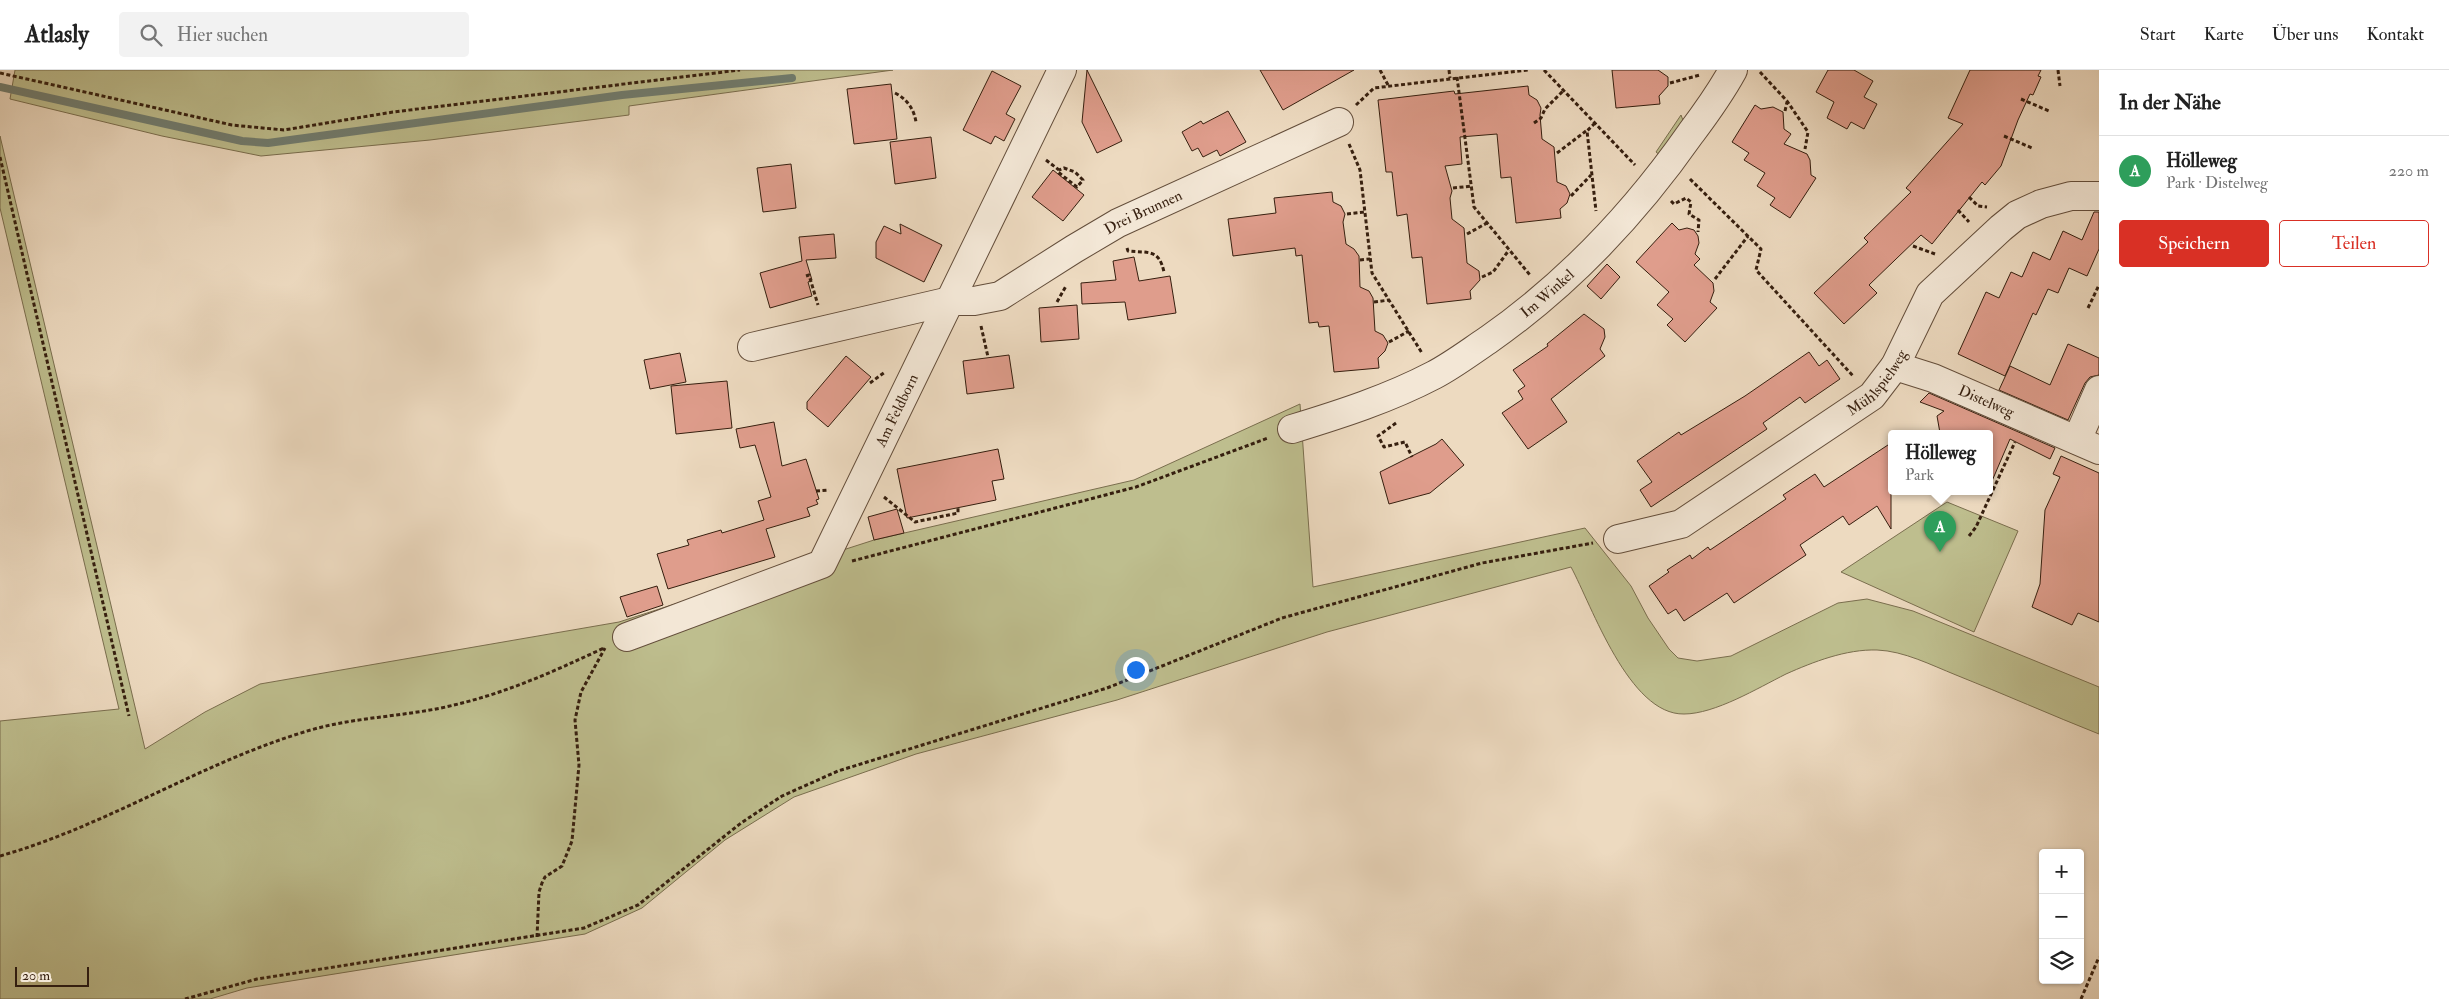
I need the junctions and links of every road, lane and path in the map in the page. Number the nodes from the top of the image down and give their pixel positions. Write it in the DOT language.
graph roads {
  1 [pos="740,70"];
  2 [pos="1062,70"];
  3 [pos="1380,70"];
  4 [pos="1449,70"];
  5 [pos="1528,70"];
  6 [pos="1544,70"];
  7 [pos="1733,70"];
  8 [pos="1757,70"];
  9 [pos="2058,70"];
  10 [pos="0,73"];
  11 [pos="1705,73"];
  12 [pos="1458,77"];
  13 [pos="1450,78"];
  14 [pos="1670,83"];
  15 [pos="1388,85"];
  16 [pos="2060,86"];
  17 [pos="1564,91"];
  18 [pos="895,92"];
  19 [pos="2021,99"];
  20 [pos="1787,101"];
  21 [pos="1785,111"];
  22 [pos="2049,111"];
  23 [pos="916,122"];
  24 [pos="1339,122"];
  25 [pos="1534,123"];
  26 [pos="1595,123"];
  27 [pos="1587,131"];
  28 [pos="2004,136"];
  29 [pos="2032,148"];
  30 [pos="1805,149"];
  31 [pos="1557,153"];
  32 [pos="0,157"];
  33 [pos="1630,159"];
  34 [pos="1592,175"];
  35 [pos="1689,178"];
  36 [pos="1069,182"];
  37 [pos="1472,186"];
  38 [pos="1453,188"];
  39 [pos="1571,196"];
  40 [pos="1666,196"];
  41 [pos="2099,196"];
  42 [pos="1365,212"];
  43 [pos="1347,214"];
  44 [pos="1118,223"];
  45 [pos="1487,223"];
  46 [pos="1613,232"];
  47 [pos="1698,232"];
  48 [pos="1467,234"];
  49 [pos="1748,236"];
  50 [pos="1509,250"];
  51 [pos="1370,259"];
  52 [pos="1360,260"];
  53 [pos="1164,272"];
  54 [pos="1528,273"];
  55 [pos="806,276"];
  56 [pos="1482,276"];
  57 [pos="1715,279"];
  58 [pos="2099,285"];
  59 [pos="950,300"];
  60 [pos="1389,300"];
  61 [pos="1374,302"];
  62 [pos="2088,308"];
  63 [pos="981,326"];
  64 [pos="825,330"];
  65 [pos="1409,331"];
  66 [pos="1415,340"];
  67 [pos="1389,342"];
  68 [pos="752,347"];
  69 [pos="988,357"];
  70 [pos="1895,366"];
  71 [pos="2099,390"];
  72 [pos="1396,394"];
  73 [pos="1872,396"];
  74 [pos="2026,418"];
  75 [pos="1292,429"];
  76 [pos="2088,445"];
  77 [pos="1412,457"];
  78 [pos="862,481"];
  79 [pos="1993,490"];
  80 [pos="1991,495"];
  81 [pos="958,508"];
  82 [pos="1969,536"];
  83 [pos="1618,539"];
  84 [pos="1563,548"];
  85 [pos="822,564"];
  86 [pos="616,642"];
  87 [pos="128,716"];
  88 [pos="0,856"];
  89 [pos="537,937"];
  90 [pos="2099,957"];
  91 [pos="185,999"];
  92 [pos="2080,999"];
  1 -- 10 [label="path"];
  2 -- 59 [label="street, Am Feldborn"];
  3 -- 15 [label="path"];
  4 -- 13 [label="path"];
  5 -- 12 [label="path"];
  6 -- 17 [label="path"];
  7 -- 46 [label="street, Im Winkel"];
  8 -- 20 [label="path"];
  9 -- 16 [label="path"];
  11 -- 14 [label="path"];
  12 -- 13 [label="path"];
  12 -- 37 [label="path"];
  13 -- 15 [label="path"];
  15 -- 24 [label="path"];
  17 -- 25 [label="path"];
  17 -- 26 [label="path"];
  18 -- 23 [label="path"];
  19 -- 22 [label="path"];
  20 -- 21 [label="path"];
  20 -- 30 [label="path"];
  24 -- 42 [label="path"];
  24 -- 44 [label="street, Drei Brunnen"];
  26 -- 27 [label="path"];
  26 -- 33 [label="path"];
  27 -- 31 [label="path"];
  27 -- 34 [label="path"];
  28 -- 29 [label="path"];
  32 -- 87 [label="path"];
  34 -- 39 [label="path"];
  34 -- 46 [label="path"];
  35 -- 49 [label="path"];
  36 -- 36 [label="path"];
  37 -- 38 [label="path"];
  37 -- 45 [label="path"];
  40 -- 47 [label="path"];
  41 -- 70 [label="street, Mühlspielweg"];
  42 -- 43 [label="path"];
  42 -- 51 [label="path"];
  44 -- 53 [label="path"];
  44 -- 59 [label="street, Drei Brunnen"];
  45 -- 48 [label="path"];
  45 -- 50 [label="path"];
  46 -- 72 [label="street, Im Winkel"];
  49 -- 57 [label="path"];
  49 -- 73 [label="path"];
  50 -- 54 [label="path"];
  50 -- 56 [label="path"];
  51 -- 52 [label="path"];
  51 -- 60 [label="path"];
  55 -- 64 [label="path"];
  58 -- 62 [label="path"];
  59 -- 64 [label="street, Drei Brunnen"];
  59 -- 78 [label="street, Am Feldborn"];
  60 -- 61 [label="path"];
  60 -- 65 [label="path"];
  63 -- 69 [label="path"];
  64 -- 68 [label="street, Drei Brunnen"];
  65 -- 66 [label="path"];
  65 -- 67 [label="path"];
  70 -- 73 [label="street, Mühlspielweg"];
  70 -- 74 [label="street, Distelweg"];
  71 -- 76 [label="street, Distelweg"];
  72 -- 75 [label="street, Im Winkel"];
  72 -- 77 [label="path"];
  73 -- 83 [label="street, Mühlspielweg"];
  74 -- 76 [label="street, Distelweg"];
  74 -- 79 [label="path"];
  75 -- 85 [label="path"];
  78 -- 81 [label="path"];
  78 -- 85 [label="street, Am Feldborn"];
  80 -- 82 [label="path"];
  84 -- 89 [label="path"];
  85 -- 86 [label="street"];
  86 -- 88 [label="path"];
  86 -- 89 [label="path"];
  89 -- 91 [label="path"];
  90 -- 92 [label="path"];
}
